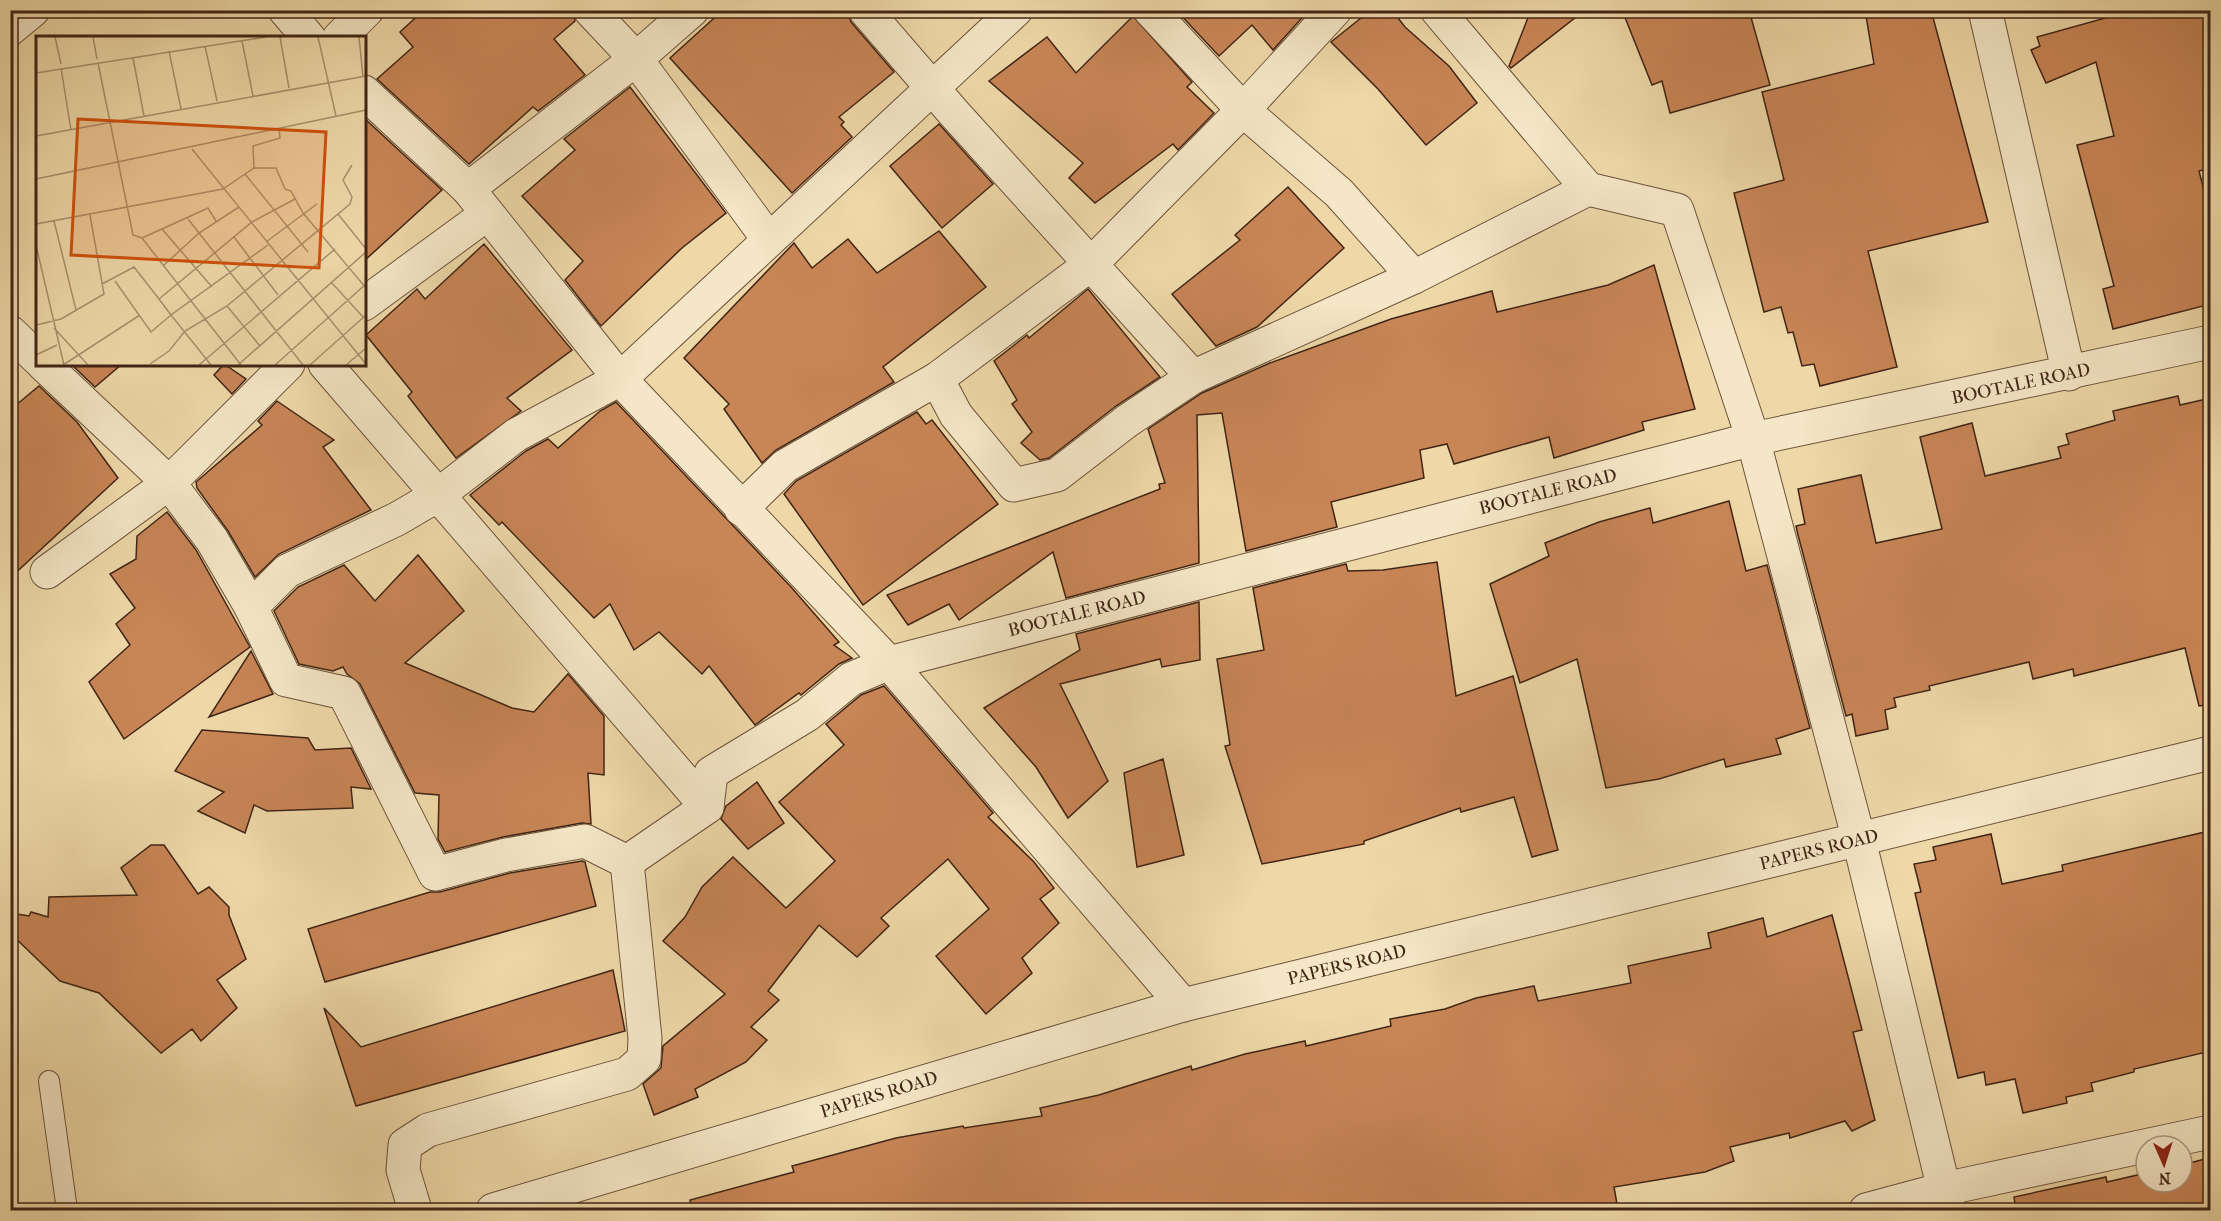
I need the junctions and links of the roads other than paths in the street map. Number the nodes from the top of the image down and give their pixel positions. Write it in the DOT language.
graph roads {
  1 [pos="33,10"];
  2 [pos="285,10"];
  3 [pos="367,10"];
  4 [pos="590,10"];
  5 [pos="692,10"];
  6 [pos="865,10"];
  7 [pos="1016,10"];
  8 [pos="1150,10"];
  9 [pos="1335,10"];
  10 [pos="1437,10"];
  11 [pos="1984,10"];
  12 [pos="10,30"];
  13 [pos="307,36"];
  14 [pos="341,36"];
  15 [pos="636,59"];
  16 [pos="933,89"];
  17 [pos="366,94"];
  18 [pos="1243,110"];
  19 [pos="1588,189"];
  20 [pos="478,201"];
  21 [pos="769,240"];
  22 [pos="1091,264"];
  23 [pos="1414,277"];
  24 [pos="366,302"];
  25 [pos="2211,342"];
  26 [pos="46,366"];
  27 [pos="286,366"];
  28 [pos="327,366"];
  29 [pos="2069,374"];
  30 [pos="1193,377"];
  31 [pos="620,379"];
  32 [pos="937,379"];
  33 [pos="1753,439"];
  34 [pos="169,483"];
  35 [pos="438,495"];
  36 [pos="741,509"];
  37 [pos="47,572"];
  38 [pos="250,607"];
  39 [pos="889,663"];
  40 [pos="2211,753"];
  41 [pos="706,807"];
  42 [pos="1858,840"];
  43 [pos="627,862"];
  44 [pos="1184,1005"];
  45 [pos="49,1081"];
  46 [pos="2211,1132"];
  47 [pos="1947,1200"];
  48 [pos="67,1210"];
  49 [pos="415,1210"];
  50 [pos="493,1210"];
  51 [pos="1866,1210"];
  1 -- 12 [label="street"];
  2 -- 13 [label="street"];
  3 -- 14 [label="street"];
  4 -- 15 [label="street"];
  5 -- 15 [label="street"];
  6 -- 16 [label="street"];
  7 -- 16 [label="street"];
  8 -- 18 [label="street"];
  9 -- 18 [label="street"];
  10 -- 19 [label="street"];
  11 -- 29 [label="street"];
  15 -- 20 [label="street"];
  15 -- 21 [label="street"];
  16 -- 21 [label="street"];
  16 -- 22 [label="street"];
  17 -- 20 [label="street"];
  18 -- 22 [label="street"];
  18 -- 23 [label="street"];
  19 -- 23 [label="street"];
  19 -- 33 [label="street"];
  20 -- 24 [label="street"];
  20 -- 31 [label="street"];
  21 -- 31 [label="street"];
  22 -- 30 [label="street"];
  22 -- 32 [label="street"];
  23 -- 30 [label="street"];
  25 -- 29 [label="street, BOOTALE ROAD"];
  26 -- 34 [label="street"];
  27 -- 34 [label="street"];
  28 -- 35 [label="street"];
  29 -- 33 [label="street, BOOTALE ROAD"];
  30 -- 32 [label="street"];
  31 -- 35 [label="street"];
  31 -- 36 [label="street"];
  32 -- 36 [label="street"];
  33 -- 39 [label="street, BOOTALE ROAD"];
  33 -- 42 [label="street"];
  34 -- 37 [label="street"];
  34 -- 38 [label="street"];
  35 -- 38 [label="street"];
  35 -- 41 [label="street"];
  36 -- 39 [label="street"];
  38 -- 43 [label="street"];
  39 -- 41 [label="street, BOOTALE ROAD"];
  39 -- 44 [label="street"];
  40 -- 42 [label="street, PAPERS ROAD"];
  41 -- 43 [label="street"];
  42 -- 44 [label="street, PAPERS ROAD"];
  42 -- 47 [label="street"];
  43 -- 49 [label="street"];
  44 -- 50 [label="street, PAPERS ROAD"];
  45 -- 48 [label="lane"];
  46 -- 47 [label="street"];
  47 -- 51 [label="street"];
}
